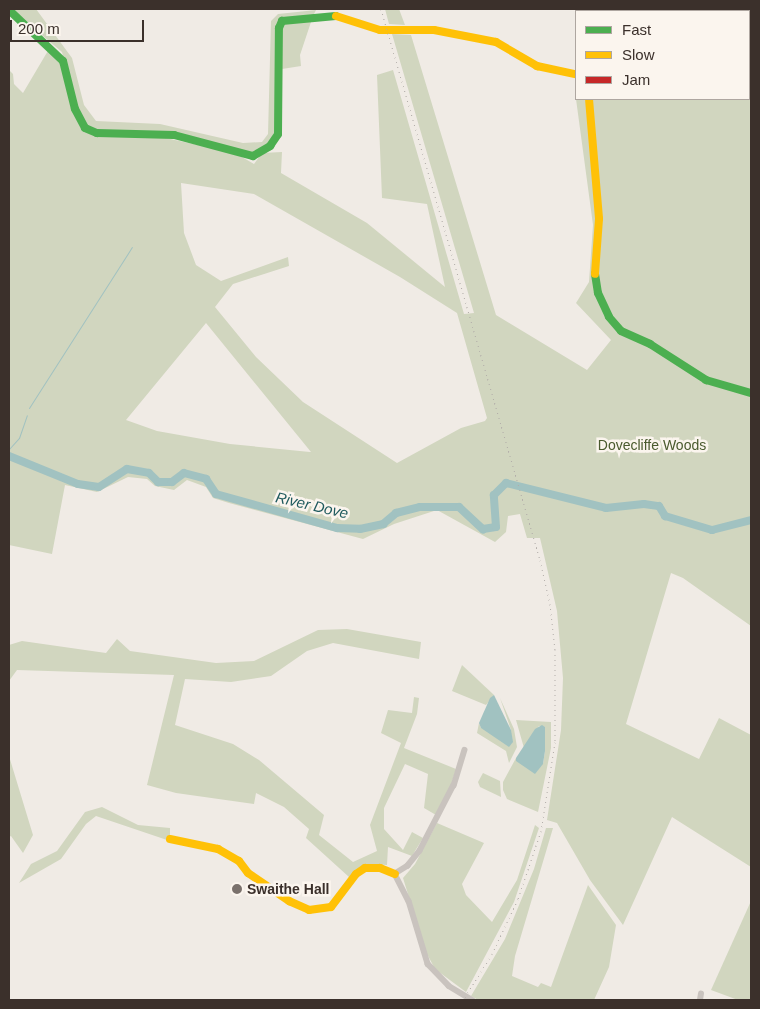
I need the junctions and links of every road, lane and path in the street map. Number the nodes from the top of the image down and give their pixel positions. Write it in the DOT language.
graph roads {
  1 [pos="9,10"];
  2 [pos="575,74"];
  3 [pos="588,100"];
  4 [pos="751,394"];
  5 [pos="465,750"];
  6 [pos="170,839"];
  7 [pos="395,874"];
  8 [pos="472,1000"];
  1 -- 2 [label="street"];
  3 -- 4 [label="street"];
  5 -- 7 [label="street"];
  6 -- 7 [label="street"];
  7 -- 8 [label="street"];
}
